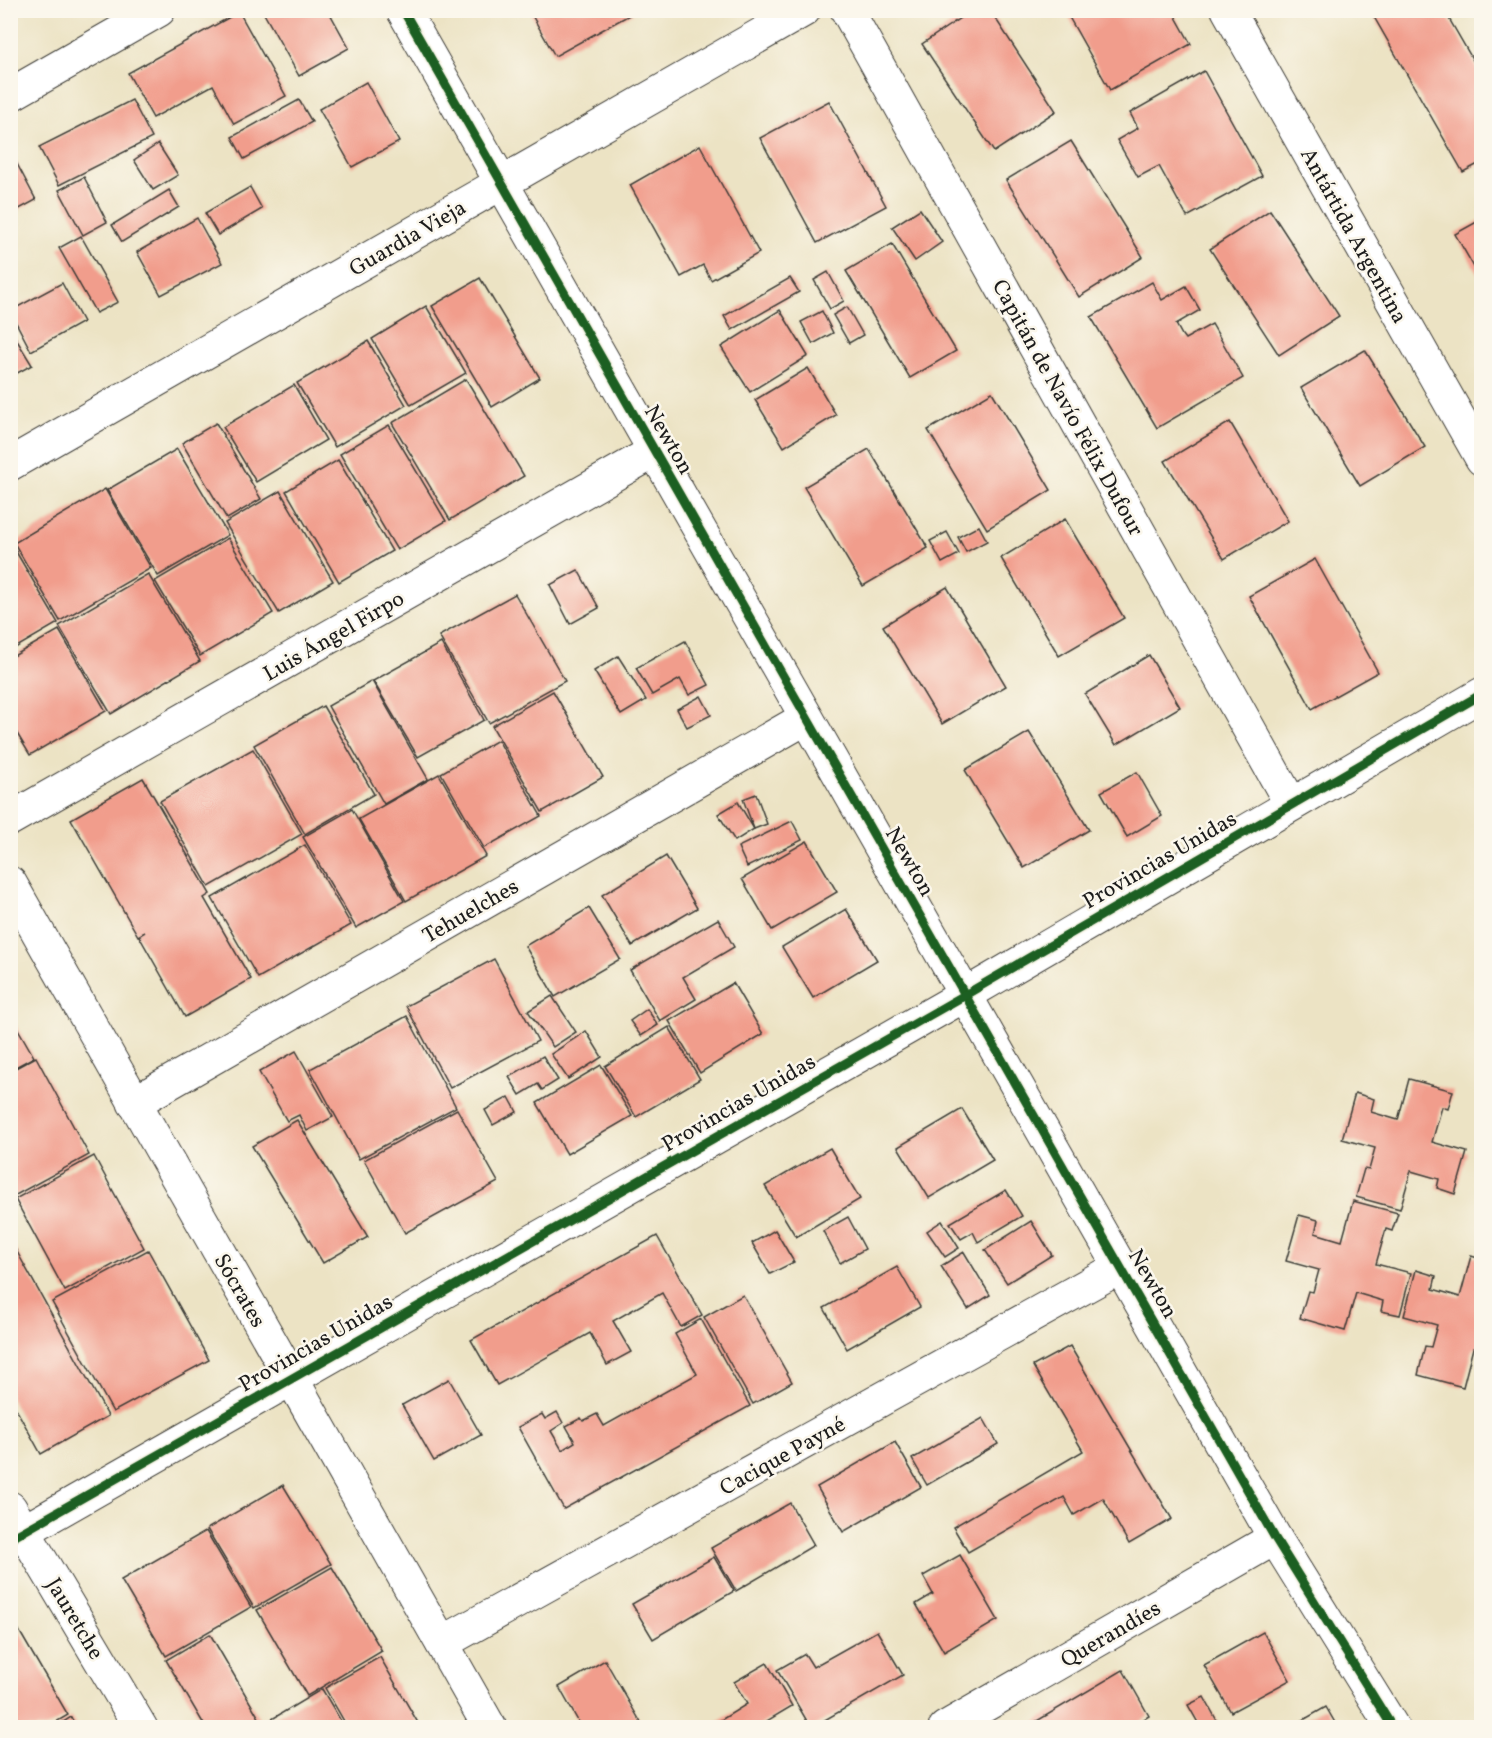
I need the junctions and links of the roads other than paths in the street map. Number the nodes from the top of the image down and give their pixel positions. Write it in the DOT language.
graph roads {
  1 [pos="159,10"];
  2 [pos="403,10"];
  3 [pos="804,10"];
  4 [pos="847,10"];
  5 [pos="1228,10"];
  6 [pos="10,95"];
  7 [pos="500,184"];
  8 [pos="655,451"];
  9 [pos="1482,459"];
  10 [pos="10,464"];
  11 [pos="1482,694"];
  12 [pos="806,718"];
  13 [pos="1291,804"];
  14 [pos="10,819"];
  15 [pos="10,883"];
  16 [pos="965,994"];
  17 [pos="134,1102"];
  18 [pos="1122,1266"];
  19 [pos="292,1378"];
  20 [pos="15,1526"];
  21 [pos="1275,1538"];
  22 [pos="442,1643"];
  23 [pos="141,1728"];
  24 [pos="490,1728"];
  25 [pos="945,1728"];
  26 [pos="1393,1728"];
  1 -- 6 [label="street"];
  2 -- 7 [label="street, Newton"];
  3 -- 7 [label="street, Guardia Vieja"];
  4 -- 13 [label="street, Capitán de Navío Félix Dufour"];
  5 -- 9 [label="street, Antártida Argentina"];
  7 -- 8 [label="street, Newton"];
  7 -- 10 [label="street, Guardia Vieja"];
  8 -- 12 [label="street, Newton"];
  8 -- 14 [label="street, Luis Ángel Firpo"];
  11 -- 13 [label="street, Provincias Unidas"];
  12 -- 16 [label="street, Newton"];
  12 -- 17 [label="street, Tehuelches"];
  13 -- 16 [label="street, Provincias Unidas"];
  15 -- 17 [label="street, Sócrates"];
  16 -- 18 [label="street, Newton"];
  16 -- 19 [label="street, Provincias Unidas"];
  17 -- 19 [label="street, Sócrates"];
  18 -- 21 [label="street, Newton"];
  18 -- 22 [label="street, Cacique Payné"];
  19 -- 20 [label="street, Provincias Unidas"];
  19 -- 22 [label="street, Sócrates"];
  20 -- 23 [label="street, Jauretche"];
  21 -- 25 [label="street, Querandíes"];
  21 -- 26 [label="street, Newton"];
  22 -- 24 [label="street, Sócrates"];
}
